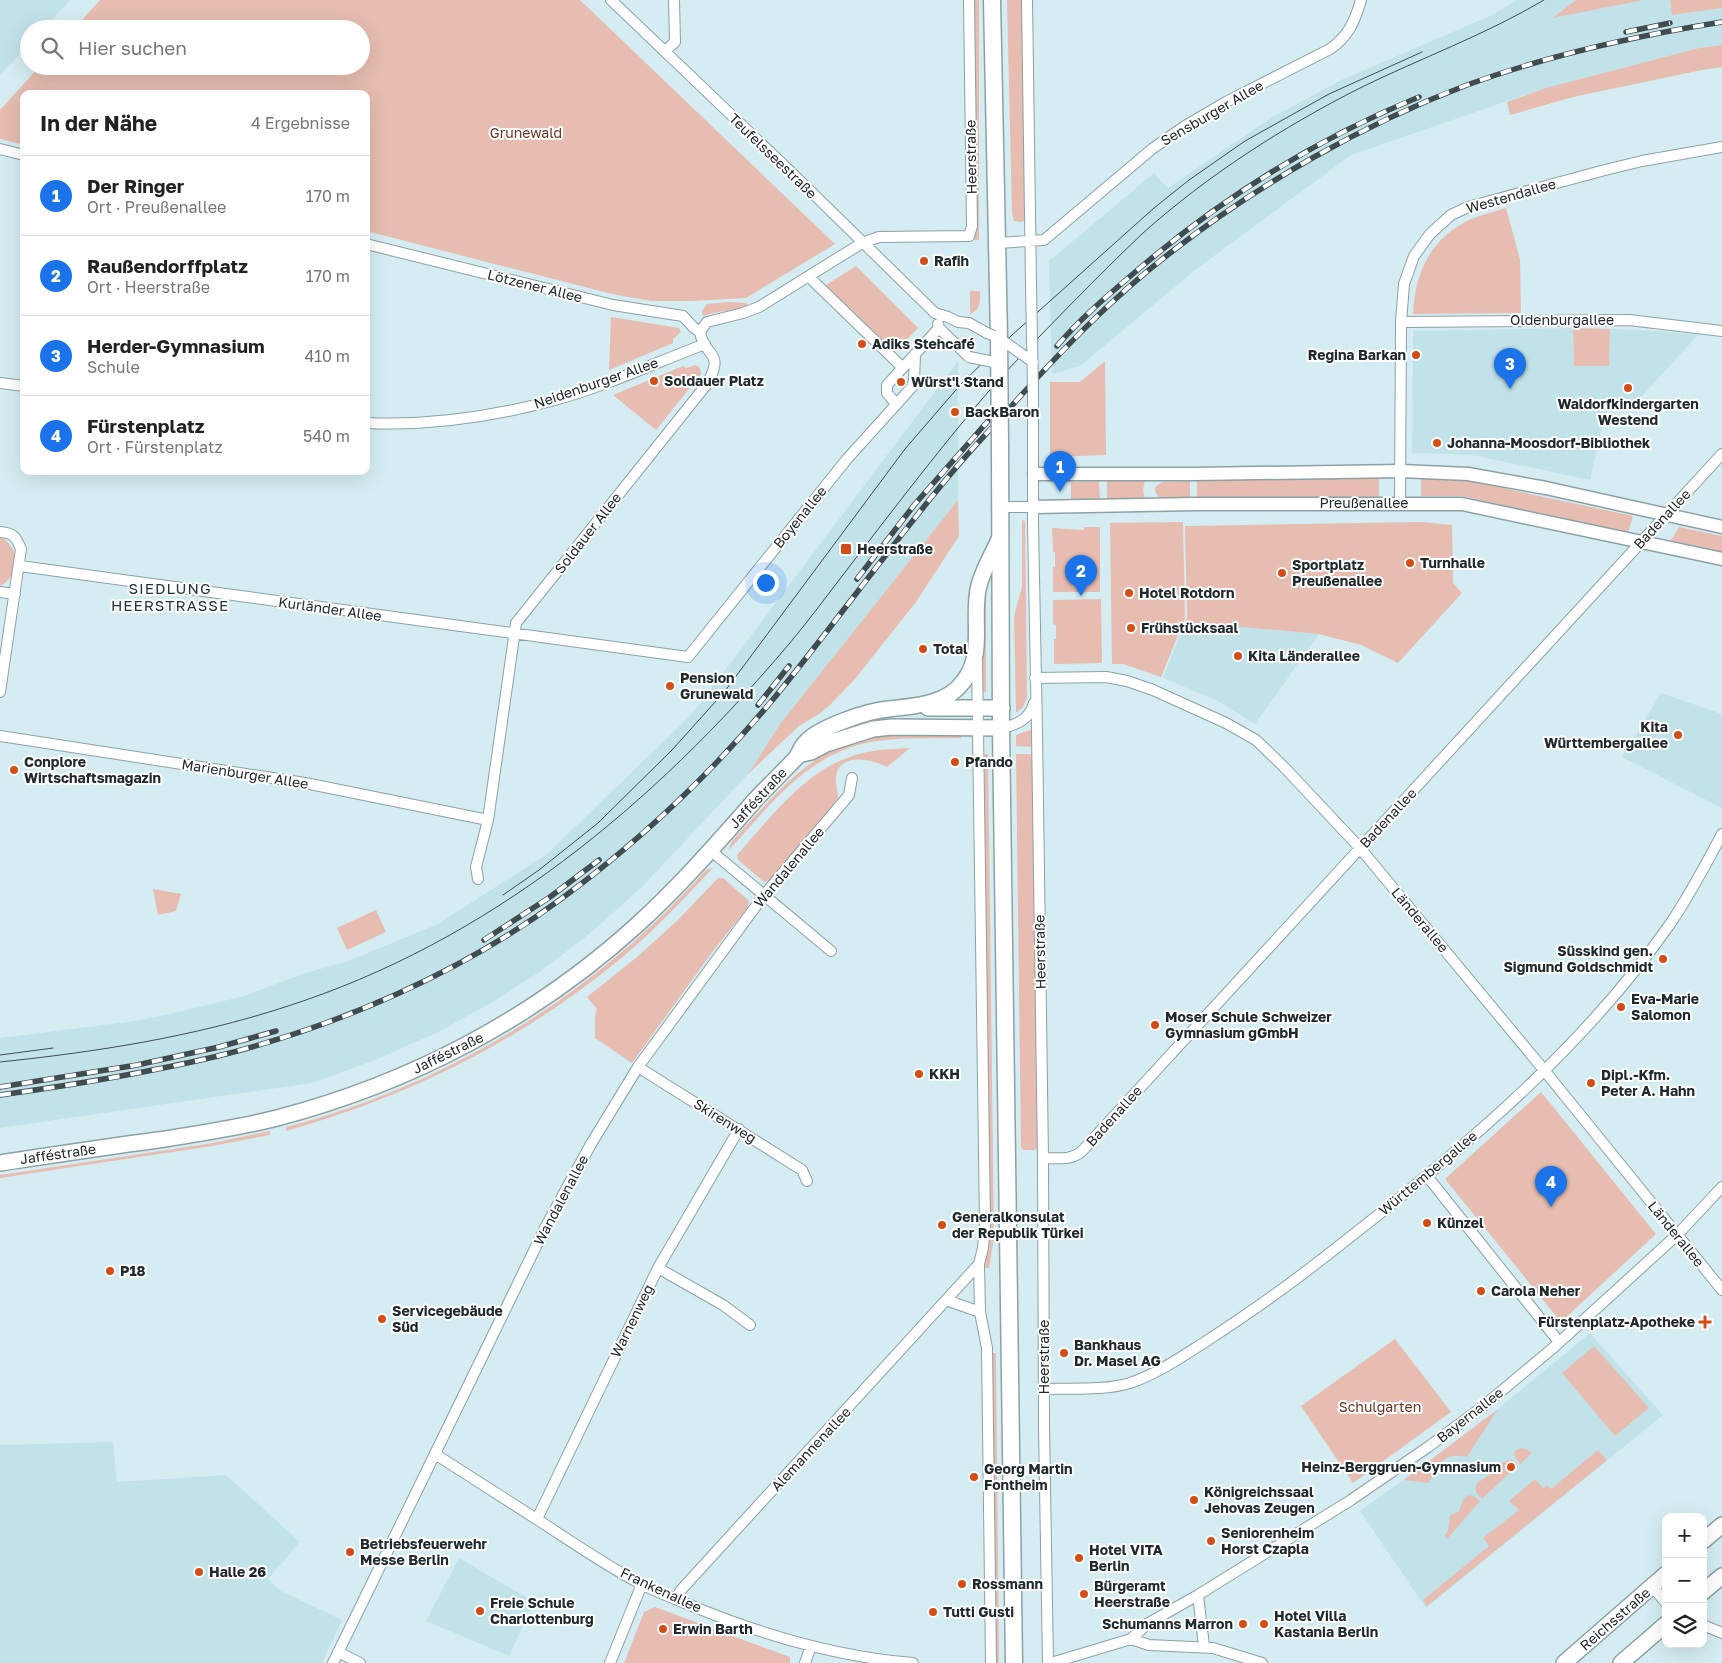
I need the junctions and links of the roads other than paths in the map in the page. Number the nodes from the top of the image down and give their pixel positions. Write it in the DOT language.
graph roads {
  1 [pos="611,0"];
  2 [pos="674,0"];
  3 [pos="969,0"];
  4 [pos="992,0"];
  5 [pos="1027,0"];
  6 [pos="1361,0"];
  7 [pos="664,52"];
  8 [pos="1722,147"];
  9 [pos="0,149"];
  10 [pos="20,154"];
  11 [pos="1030,242"];
  12 [pos="862,243"];
  13 [pos="997,243"];
  14 [pos="370,245"];
  15 [pos="809,277"];
  16 [pos="935,313"];
  17 [pos="1401,322"];
  18 [pos="939,328"];
  19 [pos="1722,331"];
  20 [pos="700,332"];
  21 [pos="993,336"];
  22 [pos="705,344"];
  23 [pos="915,354"];
  24 [pos="1033,362"];
  25 [pos="999,363"];
  26 [pos="902,367"];
  27 [pos="0,383"];
  28 [pos="20,386"];
  29 [pos="896,404"];
  30 [pos="370,424"];
  31 [pos="1722,454"];
  32 [pos="1400,472"];
  33 [pos="1034,474"];
  34 [pos="1400,503"];
  35 [pos="1000,507"];
  36 [pos="1033,507"];
  37 [pos="1666,514"];
  38 [pos="1722,527"];
  39 [pos="0,532"];
  40 [pos="1000,537"];
  41 [pos="1641,542"];
  42 [pos="1722,559"];
  43 [pos="20,566"];
  44 [pos="0,592"];
  45 [pos="15,594"];
  46 [pos="515,634"];
  47 [pos="977,651"];
  48 [pos="688,657"];
  49 [pos="1035,678"];
  50 [pos="0,692"];
  51 [pos="1036,699"];
  52 [pos="909,708"];
  53 [pos="978,708"];
  54 [pos="1002,708"];
  55 [pos="978,728"];
  56 [pos="1002,728"];
  57 [pos="0,736"];
  58 [pos="798,755"];
  59 [pos="852,778"];
  60 [pos="488,820"];
  61 [pos="1722,834"];
  62 [pos="1360,848"];
  63 [pos="710,850"];
  64 [pos="478,879"];
  65 [pos="764,895"];
  66 [pos="831,951"];
  67 [pos="638,1067"];
  68 [pos="1544,1070"];
  69 [pos="739,1130"];
  70 [pos="1043,1158"];
  71 [pos="0,1163"];
  72 [pos="1427,1176"];
  73 [pos="807,1180"];
  74 [pos="1722,1187"];
  75 [pos="1677,1234"];
  76 [pos="979,1264"];
  77 [pos="658,1268"];
  78 [pos="1722,1290"];
  79 [pos="946,1300"];
  80 [pos="980,1312"];
  81 [pos="750,1324"];
  82 [pos="1559,1342"];
  83 [pos="1044,1389"];
  84 [pos="435,1454"];
  85 [pos="536,1519"];
  86 [pos="1722,1525"];
  87 [pos="1707,1538"];
  88 [pos="1722,1576"];
  89 [pos="1662,1577"];
  90 [pos="642,1584"];
  91 [pos="1652,1586"];
  92 [pos="1707,1589"];
  93 [pos="1198,1595"];
  94 [pos="1662,1598"];
  95 [pos="676,1599"];
  96 [pos="1662,1627"];
  97 [pos="1707,1627"];
  98 [pos="1722,1633"];
  99 [pos="1131,1639"];
  100 [pos="811,1646"];
  101 [pos="1204,1646"];
  102 [pos="338,1652"];
  103 [pos="334,1663"];
  104 [pos="360,1663"];
  105 [pos="610,1663"];
  106 [pos="805,1663"];
  107 [pos="914,1663"];
  108 [pos="991,1663"];
  109 [pos="1014,1663"];
  110 [pos="1049,1663"];
  111 [pos="1262,1663"];
  112 [pos="1564,1663"];
  113 [pos="1621,1663"];
  1 -- 7 [label="street, Teufelsseestraße"];
  2 -- 7 [label="street"];
  3 -- 12 [label="street, Heerstraße"];
  4 -- 13 [label="main road, Heerstraße"];
  5 -- 11 [label="street, Heerstraße"];
  6 -- 11 [label="street, Sensburger Allee"];
  7 -- 12 [label="street, Teufelsseestraße"];
  8 -- 17 [label="street, Westendallee"];
  9 -- 10 [label="street"];
  11 -- 13 [label="street"];
  11 -- 24 [label="street, Heerstraße, bridge"];
  12 -- 15 [label="street"];
  12 -- 16 [label="street, Teufelsseestraße"];
  13 -- 21 [label="main road, Heerstraße"];
  14 -- 20 [label="street, Lötzener Allee"];
  15 -- 20 [label="street"];
  15 -- 26 [label="street"];
  16 -- 18 [label="street"];
  16 -- 21 [label="street, Teufelsseestraße"];
  17 -- 19 [label="street, Oldenburgallee"];
  17 -- 32 [label="street, Westendallee"];
  18 -- 23 [label="street"];
  18 -- 25 [label="street, bridge"];
  20 -- 22 [label="street, Soldauer Allee"];
  21 -- 24 [label="street, Teufelsseestraße, bridge"];
  21 -- 25 [label="main road, Heerstraße, bridge"];
  22 -- 30 [label="street, Neidenburger Allee"];
  22 -- 46 [label="street, Soldauer Allee"];
  23 -- 26 [label="street"];
  23 -- 29 [label="street, Boyenallee"];
  24 -- 33 [label="street, Heerstraße, bridge"];
  25 -- 35 [label="main road, Heerstraße, bridge"];
  26 -- 29 [label="street"];
  27 -- 28 [label="street"];
  29 -- 48 [label="street, Boyenallee"];
  31 -- 37 [label="street, Badenallee"];
  32 -- 33 [label="street"];
  32 -- 34 [label="street, Westendallee"];
  32 -- 37 [label="street"];
  33 -- 36 [label="street, Heerstraße"];
  34 -- 36 [label="street, Preußenallee"];
  34 -- 41 [label="street, Preußenallee"];
  35 -- 36 [label="street, Preußenallee"];
  35 -- 40 [label="main road, Heerstraße"];
  36 -- 49 [label="street, Heerstraße"];
  37 -- 38 [label="street"];
  37 -- 41 [label="street, Badenallee"];
  39 -- 43 [label="street"];
  40 -- 47 [label="main road, Heerstraße"];
  40 -- 54 [label="main road, Heerstraße"];
  41 -- 42 [label="street, Preußenallee"];
  41 -- 62 [label="street, Badenallee"];
  43 -- 45 [label="street"];
  43 -- 46 [label="street, Kurländer Allee"];
  44 -- 45 [label="street"];
  45 -- 50 [label="street"];
  46 -- 48 [label="street, Kurländer Allee"];
  46 -- 60 [label="street, Soldauer Allee"];
  47 -- 52 [label="main road, Jafféstraße"];
  47 -- 53 [label="street, Heerstraße"];
  49 -- 51 [label="street, Heerstraße"];
  49 -- 62 [label="street, Länderallee"];
  51 -- 56 [label="street, Jafféstraße"];
  51 -- 70 [label="street, Heerstraße"];
  52 -- 53 [label="main road, Jafféstraße"];
  52 -- 58 [label="main road, Jafféstraße"];
  53 -- 54 [label="main road, Jafféstraße"];
  53 -- 55 [label="street, Heerstraße"];
  54 -- 56 [label="main road, Heerstraße"];
  55 -- 56 [label="main road, Jafféstraße"];
  55 -- 58 [label="main road, Jafféstraße"];
  55 -- 76 [label="street, Heerstraße"];
  56 -- 109 [label="main road, Heerstraße"];
  57 -- 60 [label="street, Marienburger Allee"];
  58 -- 63 [label="main road, Jafféstraße"];
  59 -- 65 [label="street, Wandalenallee"];
  60 -- 64 [label="street, Soldauer Allee"];
  61 -- 68 [label="street, Württembergallee"];
  62 -- 68 [label="street, Länderallee"];
  62 -- 70 [label="street, Badenallee"];
  63 -- 65 [label="street"];
  63 -- 71 [label="main road, Jafféstraße"];
  65 -- 66 [label="street"];
  65 -- 67 [label="street, Wandalenallee"];
  67 -- 69 [label="street, Skirenweg"];
  67 -- 84 [label="street, Wandalenallee"];
  68 -- 72 [label="street, Württembergallee"];
  68 -- 75 [label="street, Länderallee"];
  69 -- 73 [label="street, Skirenweg"];
  69 -- 77 [label="street, Warnenweg"];
  70 -- 83 [label="street, Heerstraße"];
  72 -- 82 [label="street"];
  72 -- 83 [label="street, Württembergallee"];
  74 -- 75 [label="street, Bayernallee"];
  75 -- 78 [label="street, Länderallee"];
  75 -- 82 [label="street, Bayernallee"];
  76 -- 79 [label="street, Alemannenallee"];
  76 -- 80 [label="street, Heerstraße"];
  77 -- 81 [label="street"];
  77 -- 85 [label="street, Warnenweg"];
  79 -- 80 [label="street"];
  79 -- 95 [label="street, Alemannenallee"];
  80 -- 108 [label="street, Heerstraße"];
  82 -- 93 [label="street, Bayernallee"];
  83 -- 110 [label="street, Heerstraße"];
  84 -- 85 [label="street, Frankenallee"];
  84 -- 102 [label="street, Wandalenallee"];
  85 -- 90 [label="street, Frankenallee"];
  86 -- 87 [label="main road"];
  88 -- 92 [label="main road"];
  89 -- 91 [label="main road, Reichsstraße"];
  90 -- 95 [label="street, Frankenallee"];
  90 -- 105 [label="street"];
  91 -- 94 [label="street"];
  91 -- 112 [label="main road, Reichsstraße"];
  93 -- 99 [label="street, Bayernallee"];
  93 -- 101 [label="street"];
  95 -- 100 [label="street, Frankenallee"];
  96 -- 113 [label="main road"];
  97 -- 98 [label="street"];
  99 -- 101 [label="street"];
  99 -- 110 [label="street, Bayernallee"];
  100 -- 106 [label="street"];
  100 -- 107 [label="street, Frankenallee"];
  101 -- 111 [label="street"];
  102 -- 103 [label="street, Wandalenallee"];
  102 -- 104 [label="street"];
}
